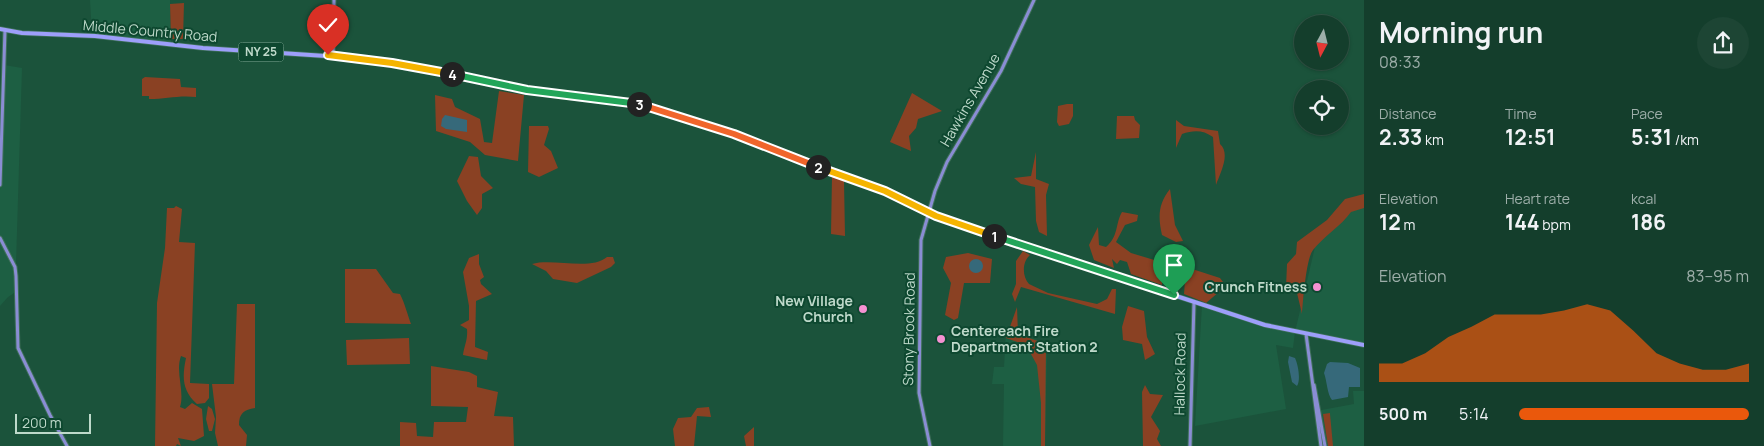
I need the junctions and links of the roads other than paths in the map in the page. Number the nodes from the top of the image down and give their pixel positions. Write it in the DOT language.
graph roads {
  1 [pos="334,0"];
  2 [pos="1034,0"];
  3 [pos="0,29"];
  4 [pos="5,30"];
  5 [pos="334,55"];
  6 [pos="0,185"];
  7 [pos="930,213"];
  8 [pos="0,238"];
  9 [pos="1194,302"];
  10 [pos="1306,334"];
  11 [pos="1364,345"];
  12 [pos="1313,382"];
  13 [pos="67,446"];
  14 [pos="930,446"];
  15 [pos="1190,446"];
  16 [pos="1321,446"];
  17 [pos="1326,446"];
  1 -- 5 [label="street"];
  2 -- 7 [label="street, Hawkins Avenue"];
  3 -- 4 [label="main road, Middle Country Road / NY 25"];
  4 -- 5 [label="main road, Middle Country Road / NY 25"];
  4 -- 6 [label="street"];
  5 -- 7 [label="main road, Middle Country Road / NY 25"];
  7 -- 9 [label="main road, Middle Country Road / NY 25"];
  7 -- 14 [label="street, Stony Brook Road"];
  8 -- 13 [label="street"];
  9 -- 10 [label="main road, Middle Country Road / NY 25"];
  9 -- 15 [label="street, Hallock Road"];
  10 -- 11 [label="main road, Middle Country Road / NY 25"];
  10 -- 12 [label="street"];
  12 -- 16 [label="street"];
  12 -- 17 [label="street"];
}
